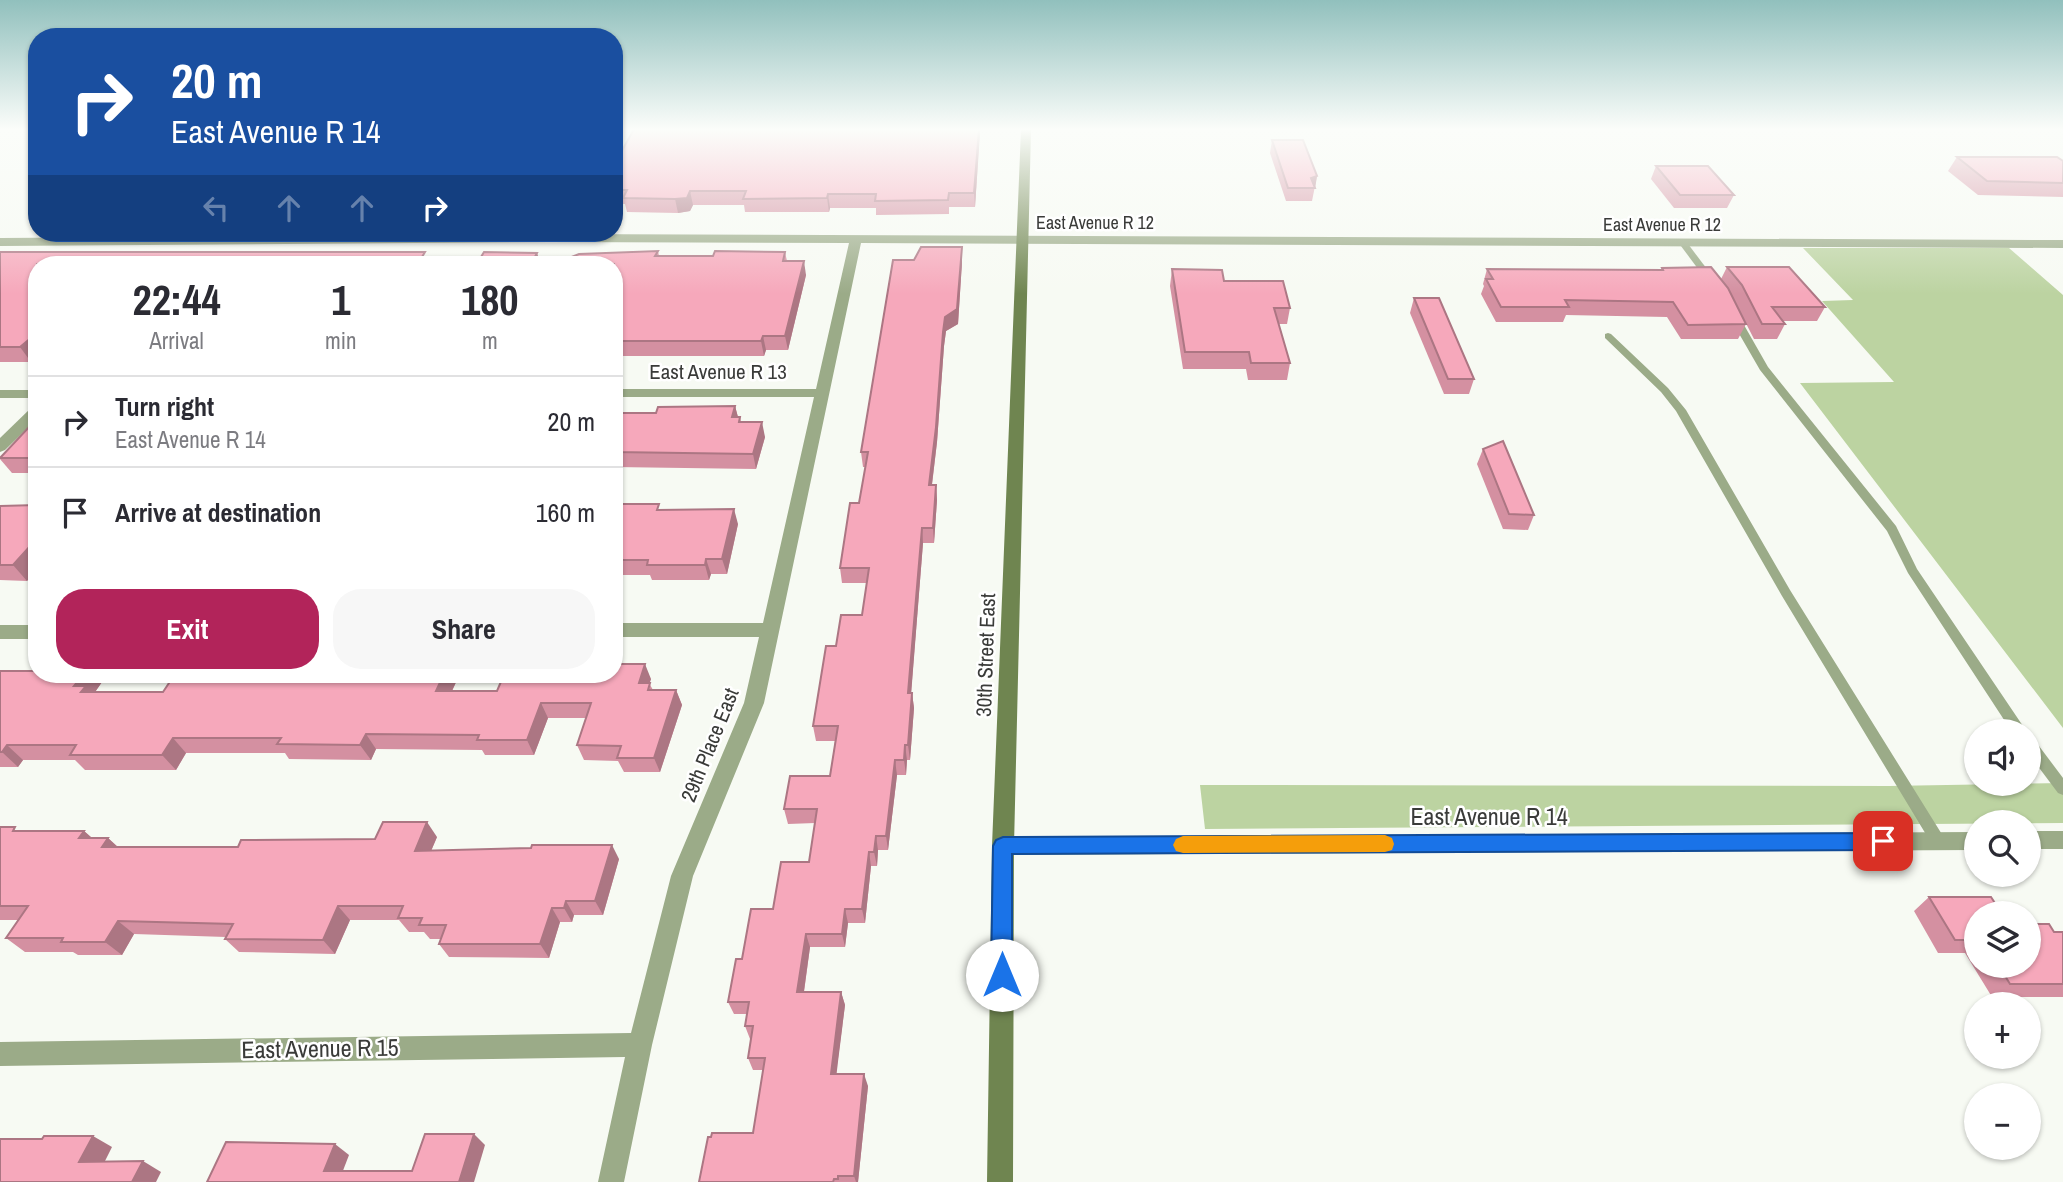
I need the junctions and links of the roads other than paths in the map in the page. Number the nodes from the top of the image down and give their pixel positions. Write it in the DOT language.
graph roads {
  1 [pos="1024,184"];
  2 [pos="623,236"];
  3 [pos="856,239"];
  4 [pos="1022,240"];
  5 [pos="0,242"];
  6 [pos="28,242"];
  7 [pos="1682,242"];
  8 [pos="2063,244"];
  9 [pos="1720,292"];
  10 [pos="1731,310"];
  11 [pos="1608,336"];
  12 [pos="623,393"];
  13 [pos="822,393"];
  14 [pos="0,394"];
  15 [pos="28,394"];
  16 [pos="28,419"];
  17 [pos="0,447"];
  18 [pos="771,629"];
  19 [pos="623,630"];
  20 [pos="0,632"];
  21 [pos="28,632"];
  22 [pos="2012,719"];
  23 [pos="2041,759"];
  24 [pos="2063,789"];
  25 [pos="2041,840"];
  26 [pos="2063,840"];
  27 [pos="1938,841"];
  28 [pos="1964,841"];
  29 [pos="1003,846"];
  30 [pos="640,1045"];
  31 [pos="0,1054"];
  32 [pos="611,1182"];
  33 [pos="1000,1182"];
  1 -- 4 [label="street, 30th Street East"];
  2 -- 3 [label="street, East Avenue R 12"];
  3 -- 4 [label="street, East Avenue R 12"];
  3 -- 13 [label="street, 29th Place East"];
  4 -- 7 [label="street, East Avenue R 12"];
  4 -- 29 [label="street, 30th Street East"];
  5 -- 6 [label="street, East Avenue R 12"];
  7 -- 8 [label="street, East Avenue R 12"];
  7 -- 9 [label="lane"];
  10 -- 22 [label="lane"];
  11 -- 27 [label="lane"];
  12 -- 13 [label="street, East Avenue R 13"];
  13 -- 18 [label="street, 29th Place East"];
  14 -- 15 [label="street"];
  16 -- 17 [label="street"];
  18 -- 19 [label="street"];
  18 -- 30 [label="street, 29th Place East"];
  20 -- 21 [label="street"];
  23 -- 24 [label="lane"];
  25 -- 26 [label="street"];
  27 -- 28 [label="street, East Avenue R 14"];
  27 -- 29 [label="street, East Avenue R 14"];
  29 -- 33 [label="street, 30th Street East"];
  30 -- 31 [label="street, East Avenue R 15"];
  30 -- 32 [label="street, 29th Place East"];
}
